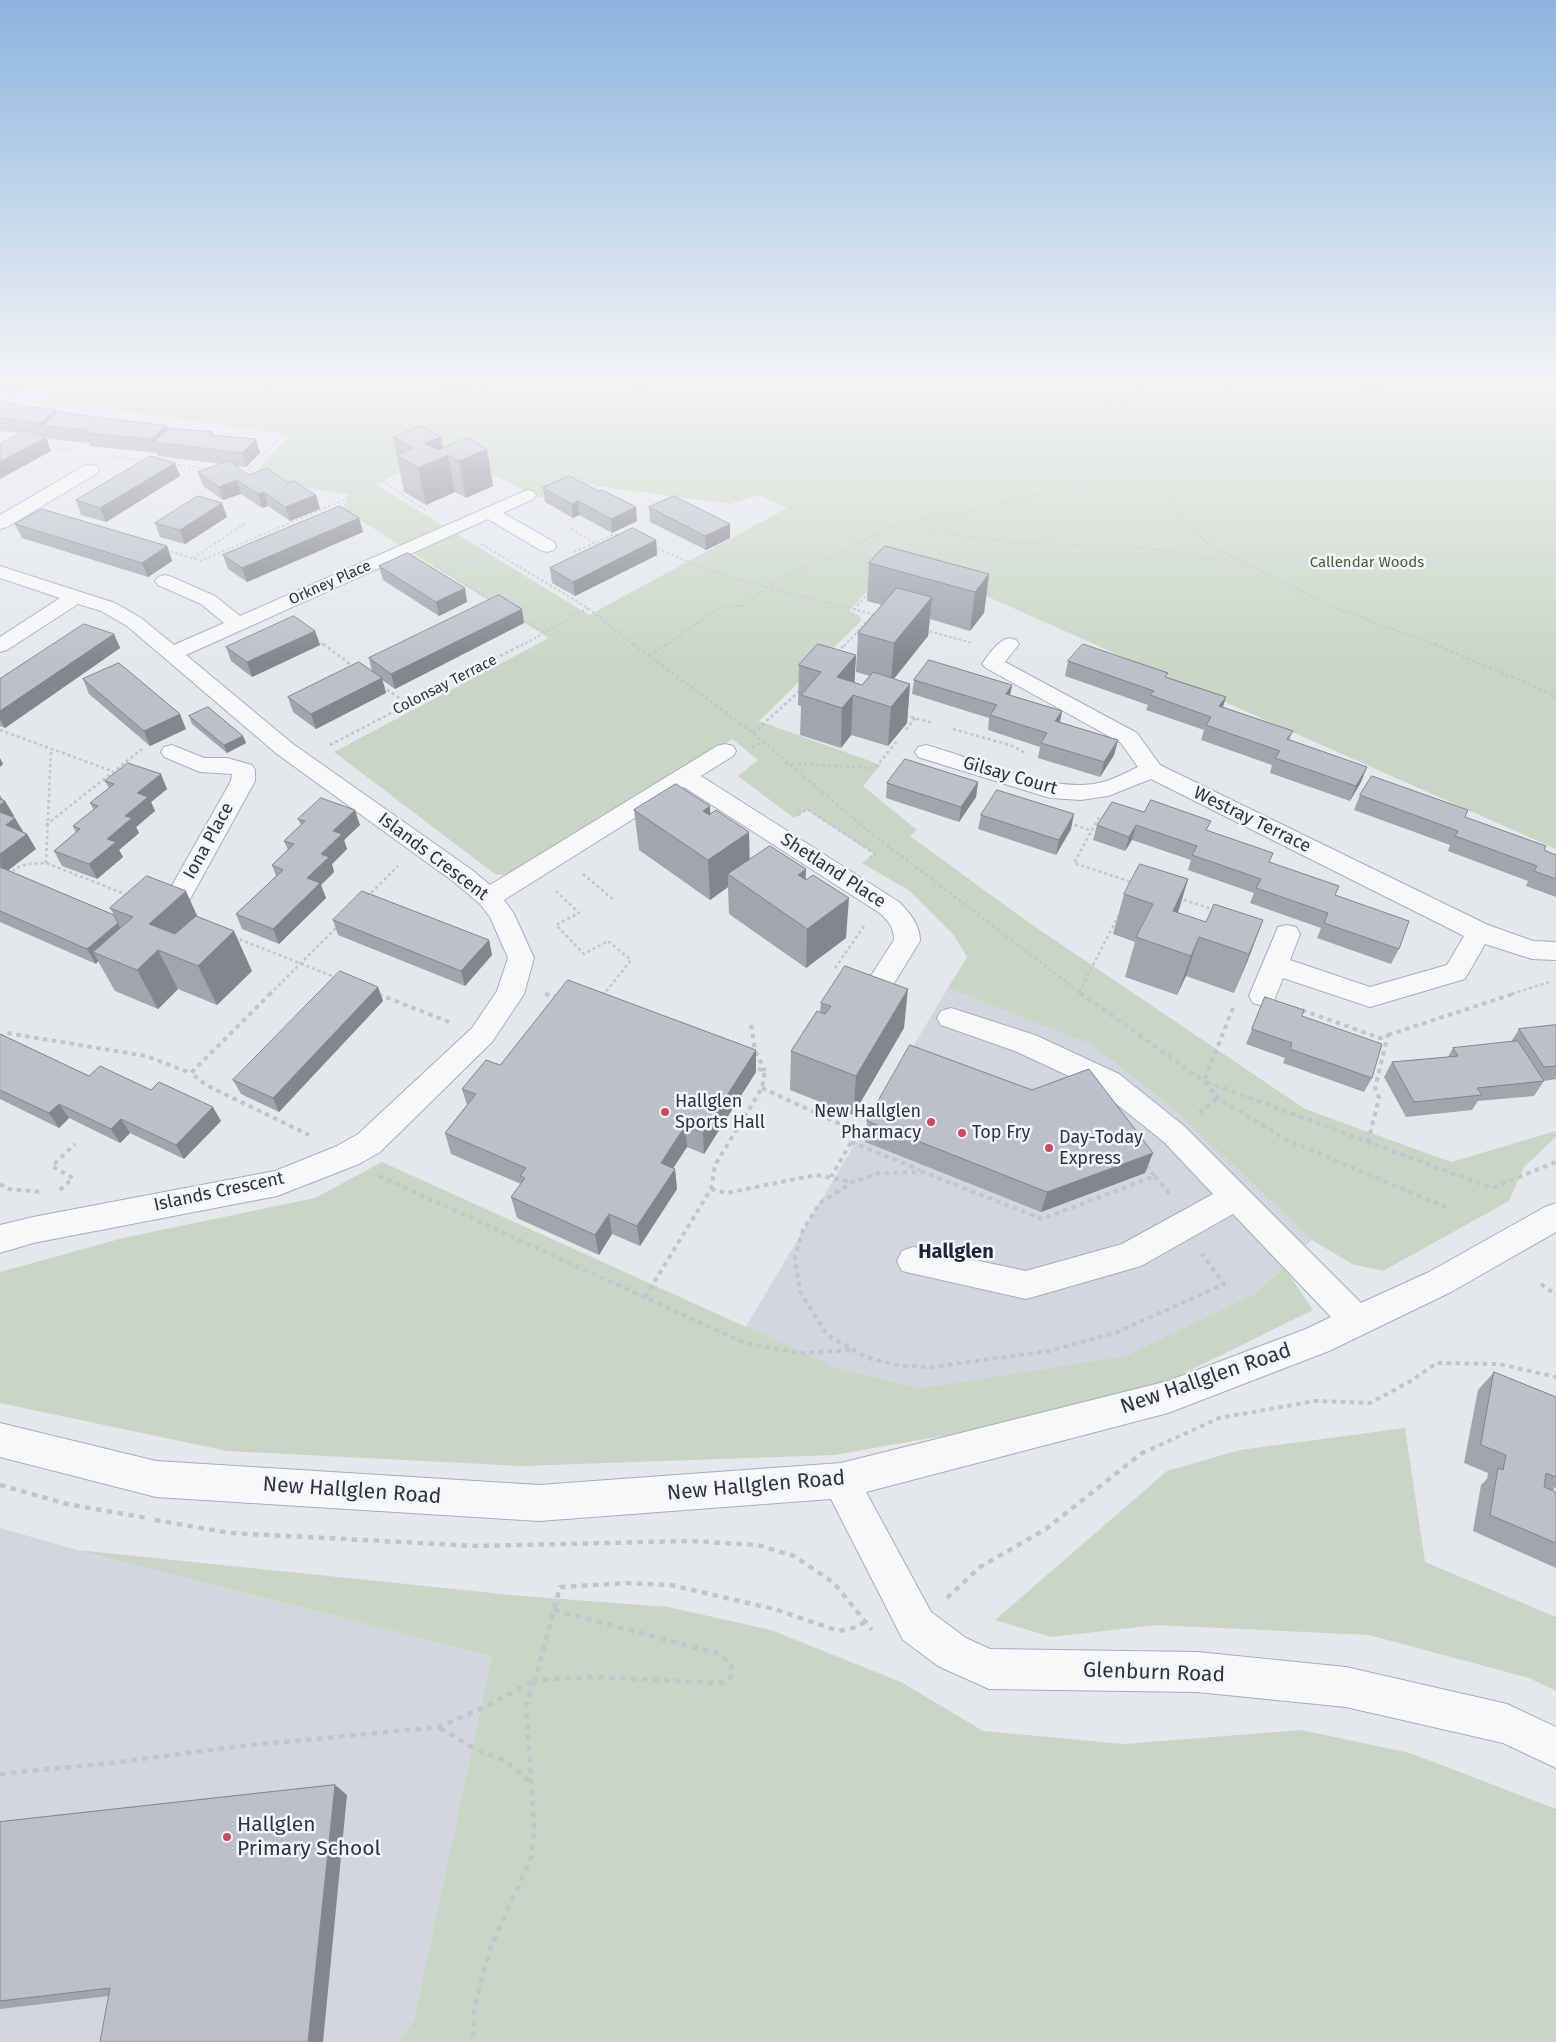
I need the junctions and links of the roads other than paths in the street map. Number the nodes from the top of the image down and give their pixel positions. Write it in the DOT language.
graph roads {
  1 [pos="84,473"];
  2 [pos="527,496"];
  3 [pos="489,512"];
  4 [pos="0,523"];
  5 [pos="547,546"];
  6 [pos="0,572"];
  7 [pos="164,581"];
  8 [pos="76,596"];
  9 [pos="238,624"];
  10 [pos="0,646"];
  11 [pos="1006,648"];
  12 [pos="172,654"];
  13 [pos="725,751"];
  14 [pos="172,752"];
  15 [pos="926,752"];
  16 [pos="272,760"];
  17 [pos="1152,770"];
  18 [pos="684,776"];
  19 [pos="490,898"];
  20 [pos="170,912"];
  21 [pos="1479,932"];
  22 [pos="1287,934"];
  23 [pos="1556,951"];
  24 [pos="1275,965"];
  25 [pos="1263,996"];
  26 [pos="870,999"];
  27 [pos="951,1018"];
  28 [pos="1236,1197"];
  29 [pos="1556,1216"];
  30 [pos="0,1239"];
  31 [pos="913,1261"];
  32 [pos="1357,1321"];
  33 [pos="0,1440"];
  34 [pos="841,1482"];
  35 [pos="1556,1748"];
  1 -- 4 [label="street"];
  2 -- 3 [label="street, Orkney Place"];
  3 -- 5 [label="street"];
  3 -- 9 [label="street, Orkney Place"];
  6 -- 8 [label="street, Islands Crescent"];
  7 -- 9 [label="street"];
  8 -- 10 [label="street"];
  8 -- 12 [label="street, Islands Crescent"];
  9 -- 12 [label="street, Orkney Place"];
  11 -- 17 [label="street, Westray Terrace"];
  12 -- 16 [label="street, Islands Crescent"];
  13 -- 18 [label="street"];
  14 -- 16 [label="street"];
  15 -- 17 [label="street, Gilsay Court"];
  16 -- 19 [label="street, Islands Crescent"];
  16 -- 20 [label="street, Iona Place"];
  17 -- 21 [label="street, Westray Terrace"];
  18 -- 19 [label="street"];
  18 -- 26 [label="street, Shetland Place"];
  19 -- 30 [label="street, Islands Crescent"];
  21 -- 23 [label="street, Westray Terrace"];
  21 -- 24 [label="street"];
  22 -- 24 [label="street"];
  24 -- 25 [label="street"];
  27 -- 28 [label="street"];
  28 -- 31 [label="street"];
  28 -- 32 [label="street"];
  29 -- 32 [label="street, New Hallglen Road"];
  32 -- 34 [label="street, New Hallglen Road"];
  33 -- 34 [label="street, New Hallglen Road"];
  34 -- 35 [label="street, Glenburn Road"];
}
